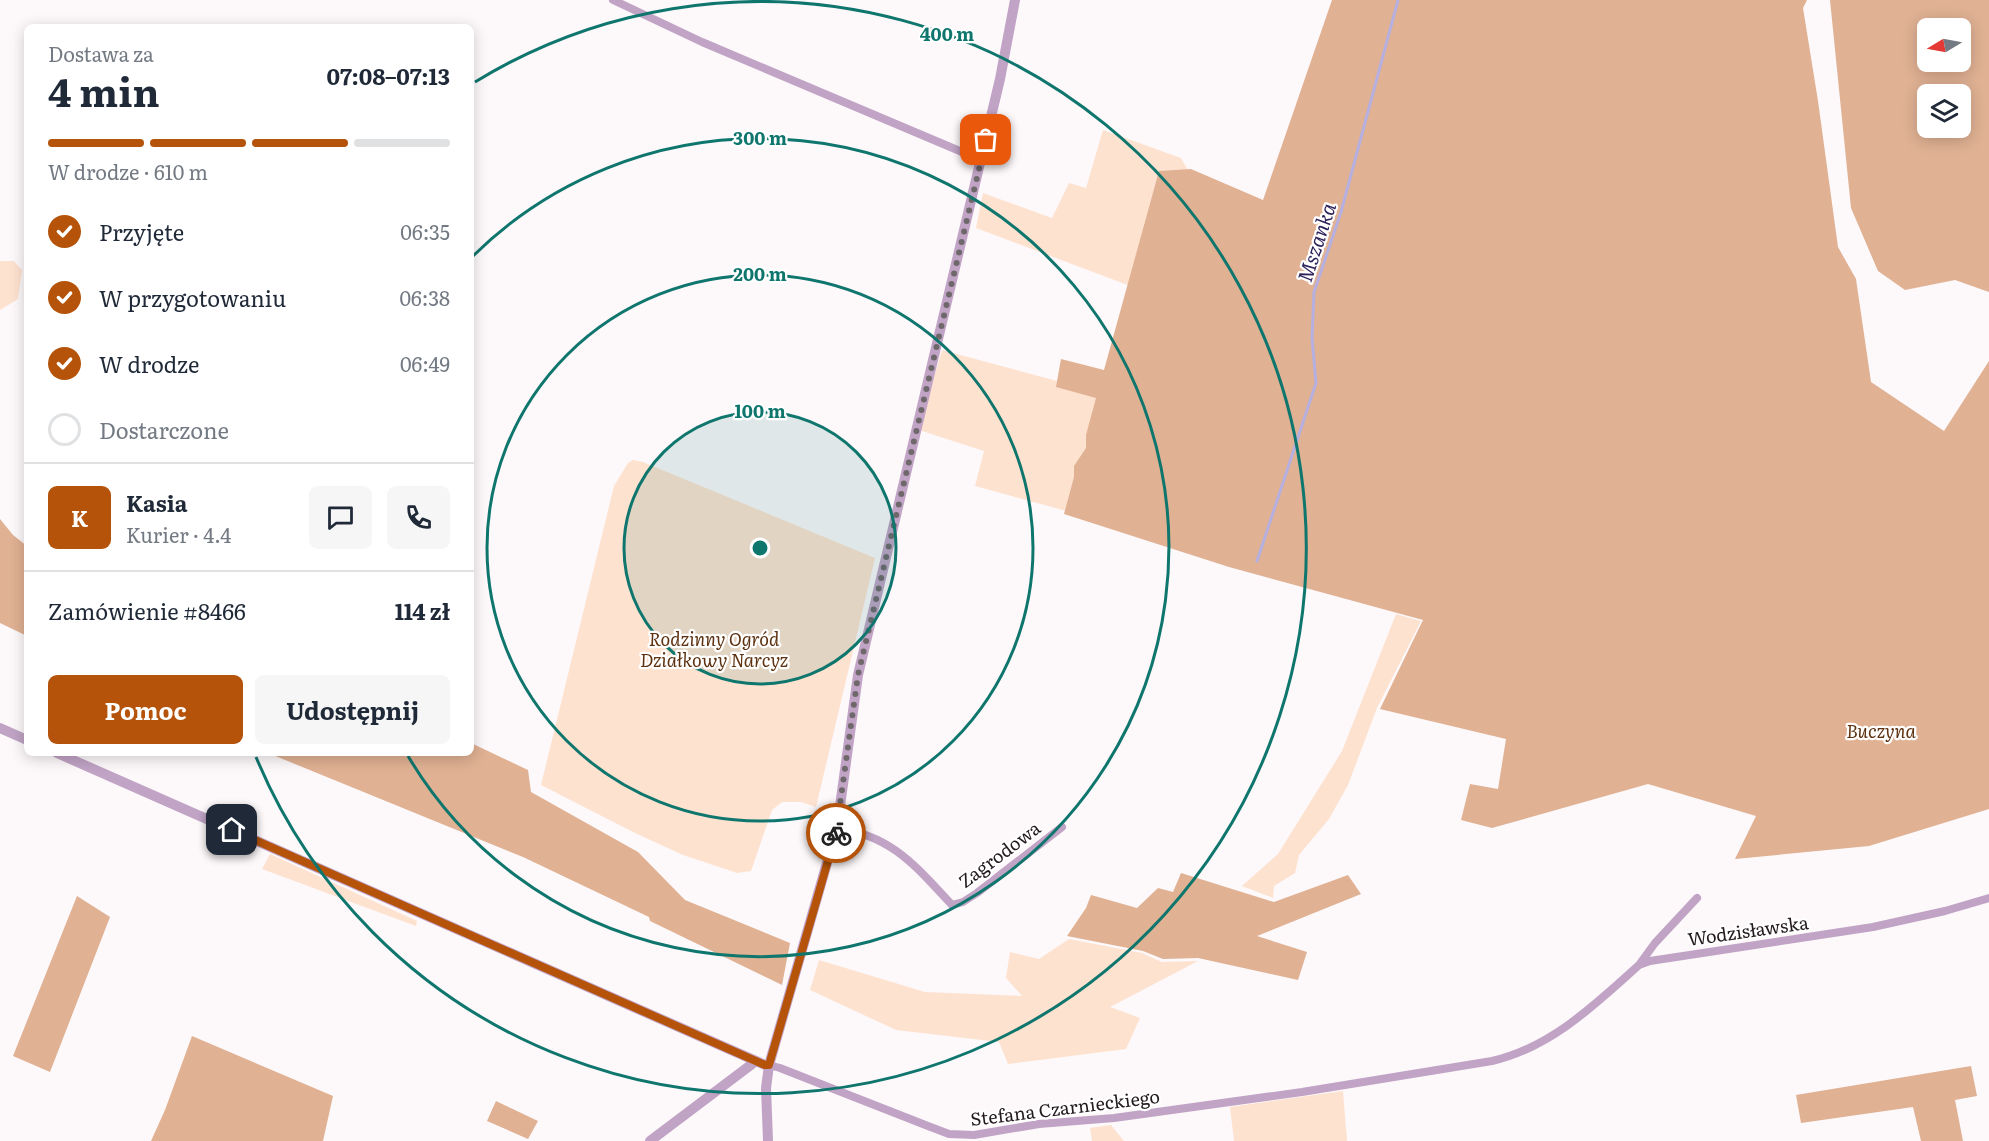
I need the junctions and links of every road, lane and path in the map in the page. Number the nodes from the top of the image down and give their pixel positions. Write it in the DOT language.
graph roads {
  1 [pos="613,0"];
  2 [pos="1015,0"];
  3 [pos="981,160"];
  4 [pos="0,728"];
  5 [pos="24,739"];
  6 [pos="64,756"];
  7 [pos="1062,827"];
  8 [pos="837,828"];
  9 [pos="1697,898"];
  10 [pos="1989,898"];
  11 [pos="1639,965"];
  12 [pos="1536,1046"];
  13 [pos="756,1061"];
  14 [pos="769,1065"];
  15 [pos="650,1141"];
  16 [pos="768,1141"];
  1 -- 3 [label="street"];
  2 -- 3 [label="street"];
  3 -- 8 [label="street"];
  4 -- 5 [label="street"];
  6 -- 13 [label="street, Stefana Czarnieckiego"];
  7 -- 8 [label="street, Zagrodowa"];
  8 -- 14 [label="street"];
  9 -- 11 [label="street"];
  10 -- 11 [label="street, Wodzisławska"];
  11 -- 12 [label="street, Wodzisławska"];
  12 -- 14 [label="street, Stefana Czarnieckiego"];
  13 -- 14 [label="street, Stefana Czarnieckiego"];
  13 -- 15 [label="street"];
  14 -- 16 [label="street"];
}
